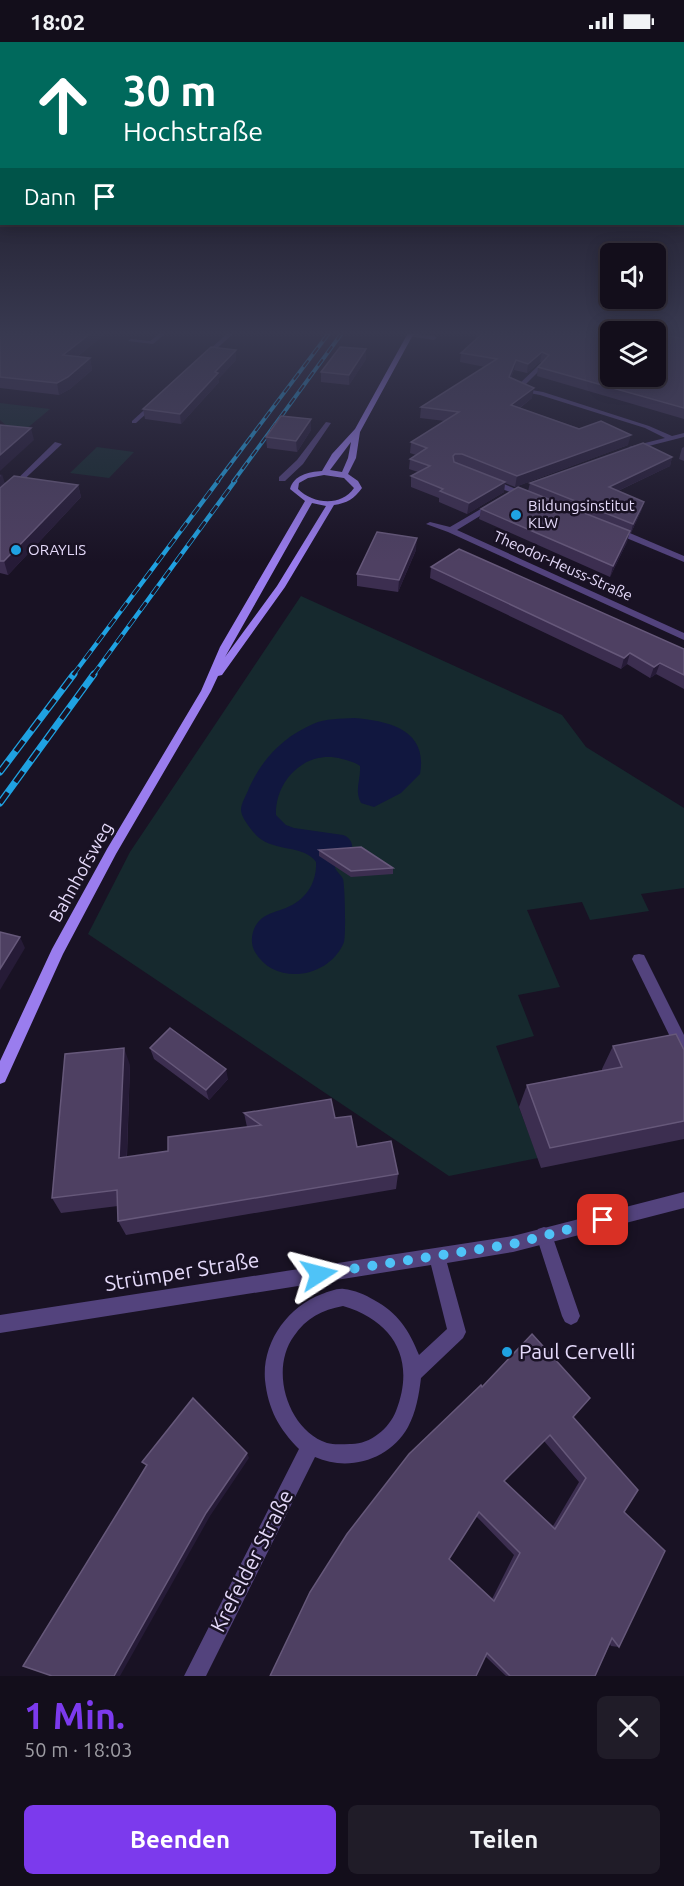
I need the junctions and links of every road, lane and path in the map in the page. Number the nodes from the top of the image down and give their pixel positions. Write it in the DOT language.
graph roads {
  1 [pos="147,409"];
  2 [pos="369,409"];
  3 [pos="591,409"];
  4 [pos="134,422"];
  5 [pos="328,423"];
  6 [pos="358,430"];
  7 [pos="684,435"];
  8 [pos="670,438"];
  9 [pos="58,444"];
  10 [pos="619,454"];
  11 [pos="325,472"];
  12 [pos="344,475"];
  13 [pos="477,476"];
  14 [pos="296,482"];
  15 [pos="533,485"];
  16 [pos="0,489"];
  17 [pos="10,490"];
  18 [pos="517,491"];
  19 [pos="508,497"];
  20 [pos="0,500"];
  21 [pos="539,500"];
  22 [pos="309,501"];
  23 [pos="498,502"];
  24 [pos="332,503"];
  25 [pos="430,524"];
  26 [pos="607,527"];
  27 [pos="451,530"];
  28 [pos="684,559"];
  29 [pos="684,637"];
  30 [pos="206,691"];
  31 [pos="639,959"];
  32 [pos="684,1050"];
  33 [pos="0,1077"];
  34 [pos="684,1200"];
  35 [pos="544,1235"];
  36 [pos="437,1255"];
  37 [pos="570,1316"];
  38 [pos="0,1324"];
  39 [pos="413,1373"];
  40 [pos="310,1447"];
  41 [pos="195,1676"];
  1 -- 4 [label="street"];
  2 -- 6 [label="main road"];
  3 -- 8 [label="street"];
  5 -- 14 [label="street"];
  6 -- 11 [label="main road"];
  6 -- 12 [label="main road"];
  7 -- 8 [label="street"];
  8 -- 10 [label="street"];
  9 -- 17 [label="street"];
  11 -- 12 [label="main road"];
  11 -- 14 [label="main road"];
  12 -- 24 [label="main road"];
  13 -- 18 [label="street"];
  14 -- 22 [label="main road"];
  15 -- 18 [label="street"];
  16 -- 17 [label="street"];
  17 -- 20 [label="street"];
  18 -- 19 [label="street"];
  18 -- 21 [label="street"];
  22 -- 24 [label="main road"];
  22 -- 30 [label="main road, Bahnhofsweg"];
  23 -- 27 [label="street"];
  24 -- 30 [label="main road, Bahnhofsweg"];
  25 -- 27 [label="street, Theodor-Heuss-Straße"];
  26 -- 28 [label="street"];
  27 -- 29 [label="street, Theodor-Heuss-Straße"];
  30 -- 33 [label="main road, Bahnhofsweg"];
  31 -- 32 [label="street"];
  34 -- 35 [label="street, Strümper Straße"];
  35 -- 36 [label="street, Strümper Straße"];
  35 -- 37 [label="street"];
  36 -- 38 [label="street, Strümper Straße"];
  36 -- 39 [label="street"];
  39 -- 40 [label="street"];
  39 -- 40 [label="street"];
  40 -- 41 [label="street, Krefelder Straße"];
}
